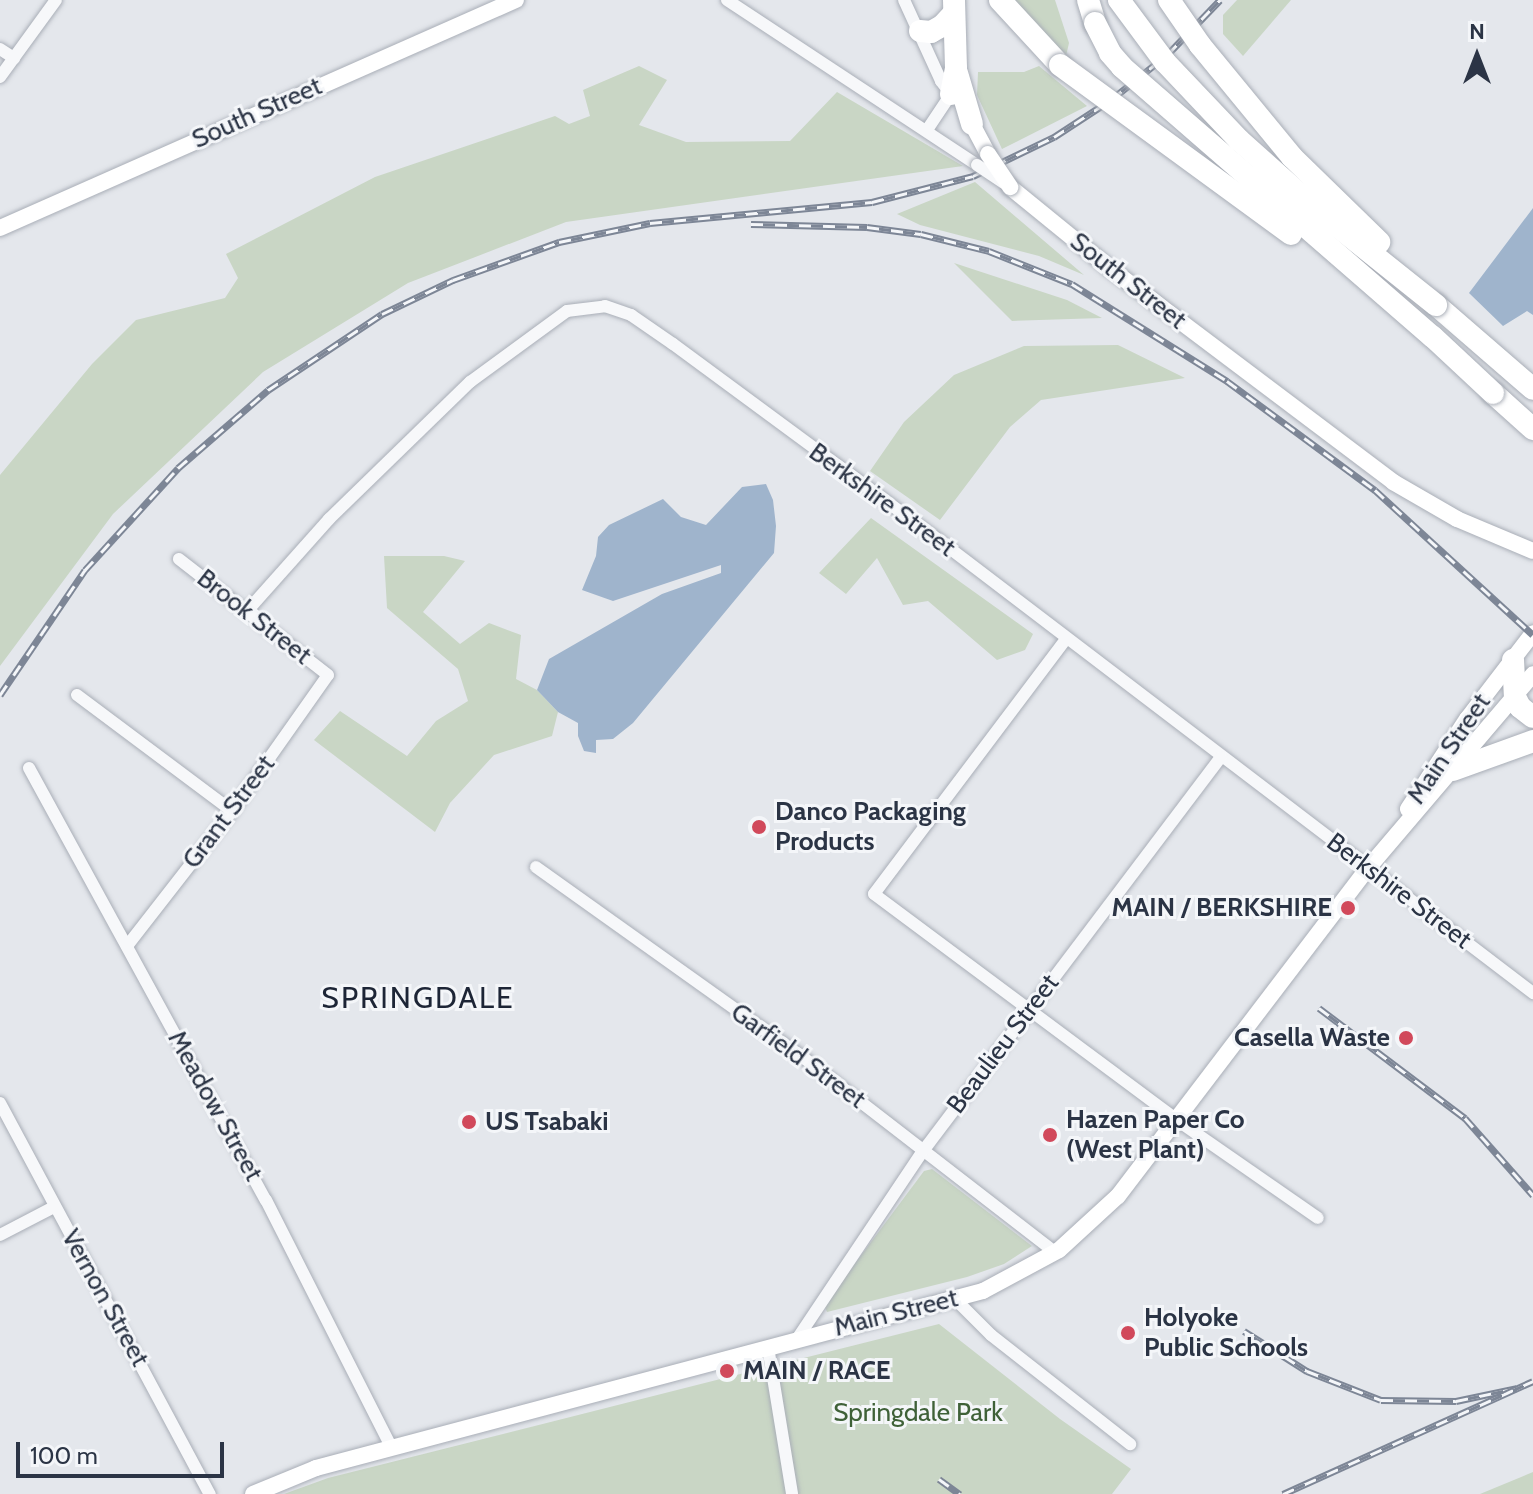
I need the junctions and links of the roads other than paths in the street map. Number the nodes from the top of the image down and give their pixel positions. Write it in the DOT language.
graph roads {
  1 [pos="56,0"];
  2 [pos="516,0"];
  3 [pos="727,0"];
  4 [pos="904,0"];
  5 [pos="1000,0"];
  6 [pos="1088,0"];
  7 [pos="1119,0"];
  8 [pos="1169,0"];
  9 [pos="954,7"];
  10 [pos="920,31"];
  11 [pos="0,49"];
  12 [pos="14,58"];
  13 [pos="956,68"];
  14 [pos="0,77"];
  15 [pos="951,94"];
  16 [pos="972,124"];
  17 [pos="927,130"];
  18 [pos="983,159"];
  19 [pos="0,228"];
  20 [pos="1436,305"];
  21 [pos="1533,389"];
  22 [pos="1493,393"];
  23 [pos="1533,429"];
  24 [pos="1533,551"];
  25 [pos="179,559"];
  26 [pos="248,610"];
  27 [pos="1533,633"];
  28 [pos="1066,639"];
  29 [pos="1513,660"];
  30 [pos="1533,674"];
  31 [pos="328,675"];
  32 [pos="77,695"];
  33 [pos="1515,697"];
  34 [pos="1533,717"];
  35 [pos="1533,741"];
  36 [pos="1221,757"];
  37 [pos="29,768"];
  38 [pos="1453,770"];
  39 [pos="232,811"];
  40 [pos="536,867"];
  41 [pos="1369,867"];
  42 [pos="127,946"];
  43 [pos="1533,993"];
  44 [pos="1028,1010"];
  45 [pos="0,1103"];
  46 [pos="1174,1118"];
  47 [pos="923,1151"];
  48 [pos="54,1207"];
  49 [pos="1318,1218"];
  50 [pos="0,1235"];
  51 [pos="1055,1252"];
  52 [pos="955,1299"];
  53 [pos="797,1339"];
  54 [pos="768,1347"];
  55 [pos="1130,1444"];
  56 [pos="392,1448"];
  57 [pos="210,1494"];
  58 [pos="253,1494"];
  59 [pos="792,1494"];
  1 -- 12 [label="street"];
  2 -- 19 [label="main road, South Street"];
  3 -- 17 [label="street"];
  4 -- 10 [label="street"];
  5 -- 22 [label="highway, bridge"];
  6 -- 22 [label="highway, bridge"];
  7 -- 20 [label="highway, bridge"];
  8 -- 20 [label="highway, bridge"];
  9 -- 10 [label="highway"];
  9 -- 13 [label="highway"];
  10 -- 15 [label="street"];
  11 -- 12 [label="street"];
  12 -- 14 [label="street"];
  13 -- 15 [label="highway"];
  13 -- 16 [label="highway"];
  15 -- 16 [label="street"];
  15 -- 17 [label="street"];
  16 -- 18 [label="main road, South Street"];
  17 -- 18 [label="street"];
  18 -- 24 [label="main road, South Street, bridge"];
  20 -- 21 [label="highway"];
  22 -- 23 [label="highway"];
  25 -- 26 [label="street, Brook Street"];
  26 -- 28 [label="street, Berkshire Street"];
  26 -- 31 [label="street, Brook Street"];
  27 -- 29 [label="main road, Main Street"];
  28 -- 36 [label="street, Berkshire Street"];
  28 -- 44 [label="street"];
  29 -- 33 [label="highway"];
  29 -- 41 [label="main road, Main Street"];
  30 -- 33 [label="main road, Main Street"];
  31 -- 39 [label="street, Grant Street"];
  32 -- 39 [label="street"];
  33 -- 34 [label="highway"];
  33 -- 38 [label="main road, Main Street"];
  35 -- 38 [label="highway"];
  36 -- 41 [label="street, Berkshire Street"];
  36 -- 44 [label="street, Beaulieu Street"];
  37 -- 42 [label="street, Meadow Street"];
  38 -- 41 [label="main road, Main Street"];
  39 -- 42 [label="street, Grant Street"];
  40 -- 47 [label="street, Garfield Street"];
  41 -- 43 [label="street, Berkshire Street"];
  41 -- 46 [label="main road, Main Street"];
  42 -- 56 [label="street, Meadow Street"];
  44 -- 46 [label="street"];
  44 -- 47 [label="street, Beaulieu Street"];
  45 -- 48 [label="street, Vernon Street"];
  46 -- 49 [label="street"];
  46 -- 51 [label="main road, Main Street"];
  47 -- 51 [label="street, Garfield Street"];
  47 -- 53 [label="street, Beaulieu Street"];
  48 -- 50 [label="street"];
  48 -- 57 [label="street, Vernon Street"];
  51 -- 52 [label="main road, Main Street"];
  52 -- 53 [label="main road, Main Street"];
  52 -- 55 [label="street"];
  53 -- 54 [label="main road, Main Street"];
  54 -- 56 [label="main road, Main Street"];
  54 -- 59 [label="street"];
  56 -- 58 [label="main road, Main Street"];
}
